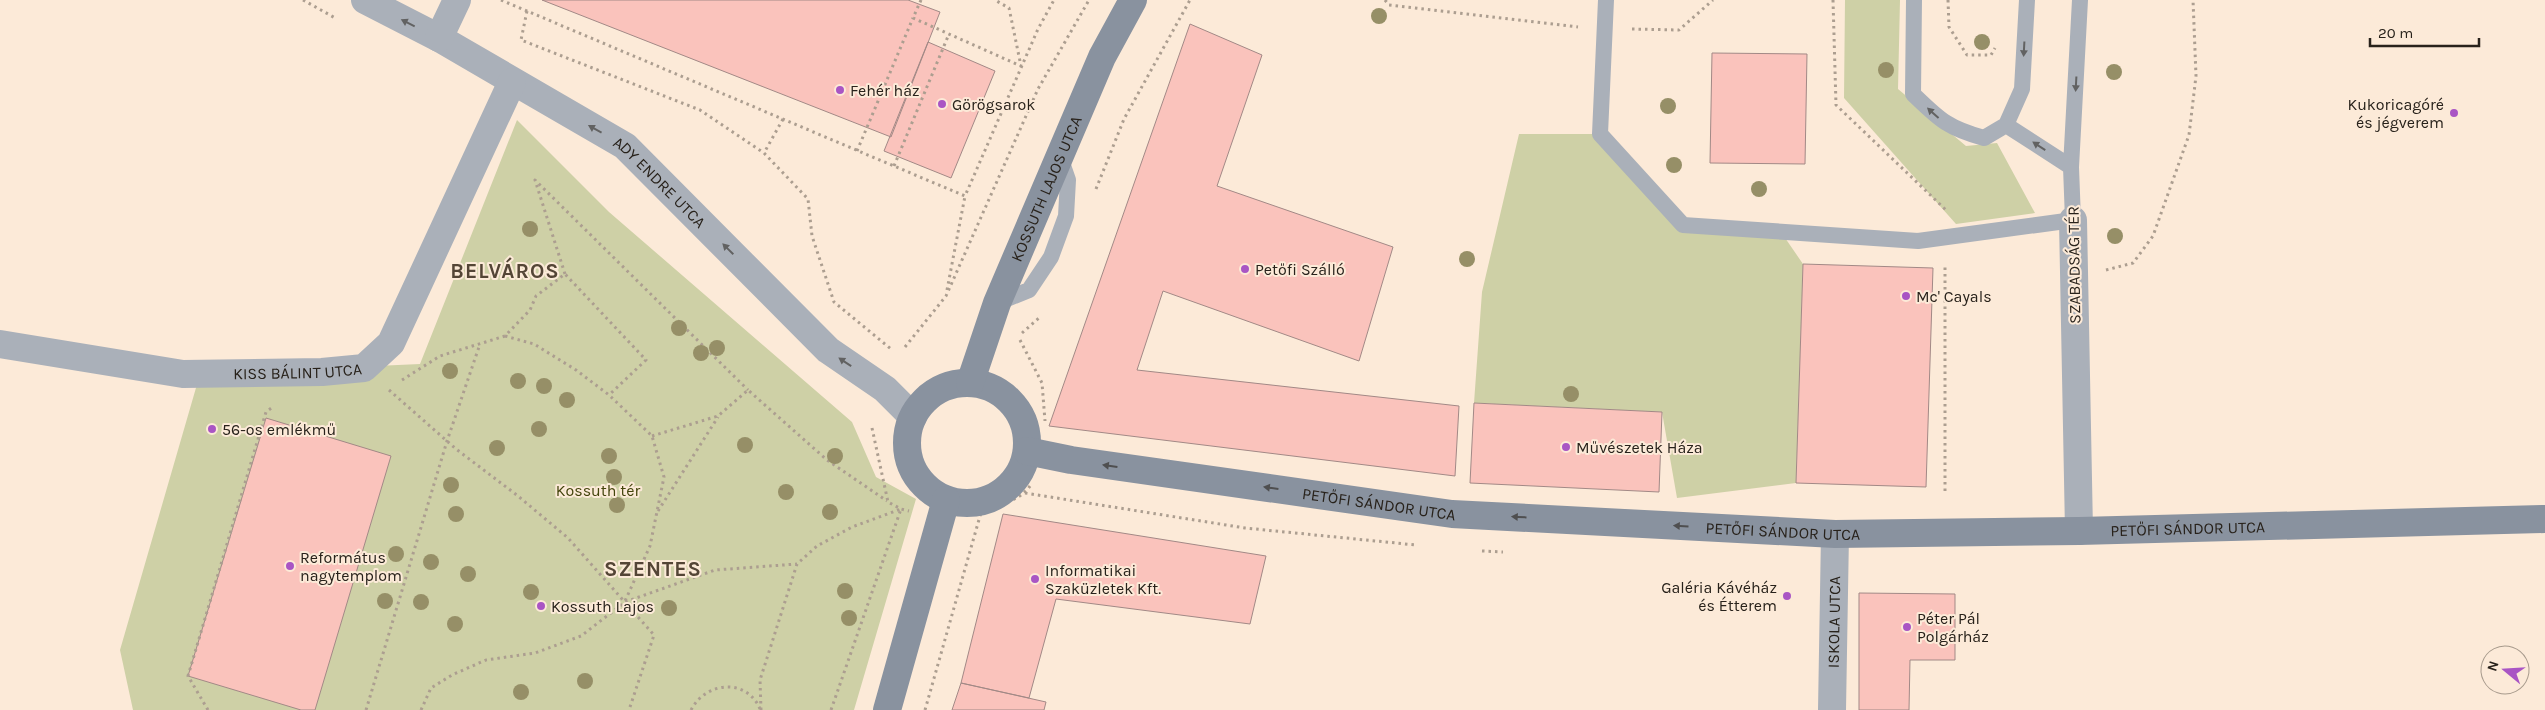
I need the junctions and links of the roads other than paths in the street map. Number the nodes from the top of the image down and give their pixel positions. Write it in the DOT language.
graph roads {
  1 [pos="365,0"];
  2 [pos="457,0"];
  3 [pos="1133,0"];
  4 [pos="1606,0"];
  5 [pos="1914,0"];
  6 [pos="2027,0"];
  7 [pos="2080,0"];
  8 [pos="439,38"];
  9 [pos="512,82"];
  10 [pos="2006,125"];
  11 [pos="2072,167"];
  12 [pos="2073,220"];
  13 [pos="0,344"];
  14 [pos="970,383"];
  15 [pos="913,417"];
  16 [pos="1035,453"];
  17 [pos="944,508"];
  18 [pos="2545,519"];
  19 [pos="2080,531"];
  20 [pos="1835,534"];
  21 [pos="887,710"];
  22 [pos="1832,710"];
  8 -- 1 [label="street, ADY ENDRE UTCA, one-way"];
  2 -- 8 [label="street"];
  3 -- 14 [label="street, KOSSUTH LAJOS UTCA"];
  4 -- 12 [label="lane"];
  10 -- 5 [label="lane, one-way"];
  6 -- 10 [label="lane, one-way"];
  7 -- 11 [label="lane, SZABADSÁG TÉR, one-way"];
  8 -- 9 [label="street, ADY ENDRE UTCA"];
  9 -- 13 [label="street, KISS BÁLINT UTCA"];
  15 -- 9 [label="street, ADY ENDRE UTCA, one-way"];
  11 -- 10 [label="lane, one-way"];
  11 -- 12 [label="lane, SZABADSÁG TÉR"];
  12 -- 19 [label="street, SZABADSÁG TÉR"];
  14 -- 15 [label="street"];
  14 -- 16 [label="street"];
  15 -- 17 [label="street"];
  16 -- 17 [label="street"];
  20 -- 16 [label="street, PETŐFI SÁNDOR UTCA, one-way"];
  17 -- 21 [label="street"];
  18 -- 19 [label="street, PETŐFI SÁNDOR UTCA"];
  19 -- 20 [label="street, PETŐFI SÁNDOR UTCA"];
  20 -- 22 [label="street, ISKOLA UTCA"];
}
